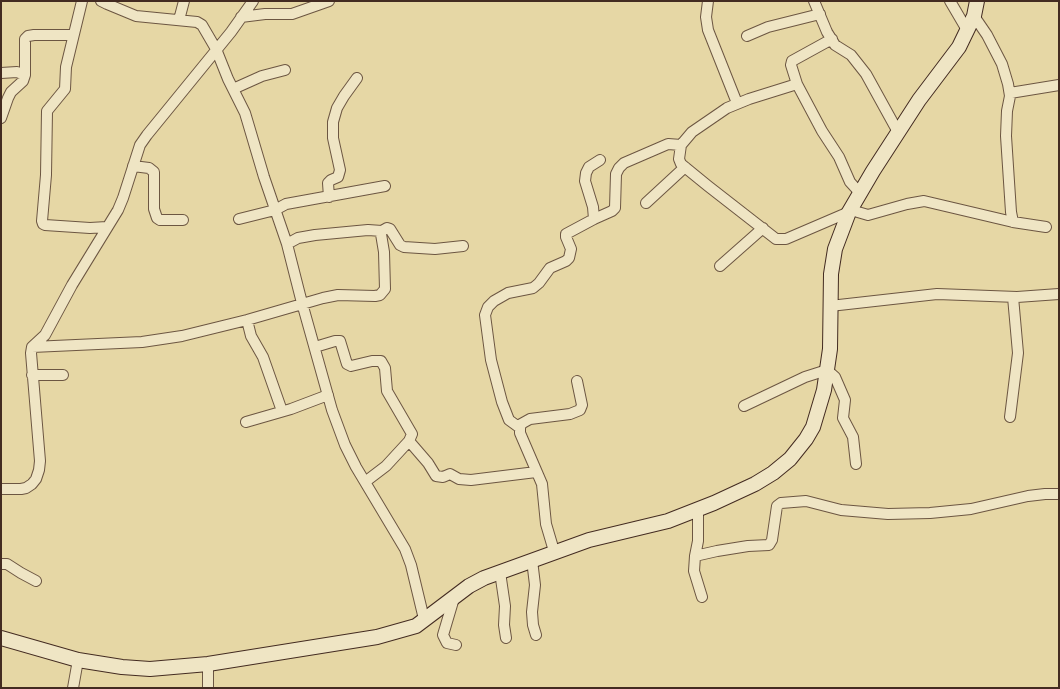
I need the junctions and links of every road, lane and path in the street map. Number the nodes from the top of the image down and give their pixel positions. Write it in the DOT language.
graph roads {
  1 [pos="82,1"];
  2 [pos="101,1"];
  3 [pos="184,1"];
  4 [pos="253,1"];
  5 [pos="329,1"];
  6 [pos="708,1"];
  7 [pos="814,1"];
  8 [pos="950,1"];
  9 [pos="978,1"];
  10 [pos="820,14"];
  11 [pos="974,16"];
  12 [pos="241,17"];
  13 [pos="179,20"];
  14 [pos="967,30"];
  15 [pos="73,35"];
  16 [pos="747,36"];
  17 [pos="832,40"];
  18 [pos="216,49"];
  19 [pos="285,70"];
  20 [pos="1,73"];
  21 [pos="25,76"];
  22 [pos="358,78"];
  23 [pos="798,84"];
  24 [pos="1059,85"];
  25 [pos="233,89"];
  26 [pos="1010,93"];
  27 [pos="737,103"];
  28 [pos="1,118"];
  29 [pos="898,132"];
  30 [pos="681,145"];
  31 [pos="600,160"];
  32 [pos="133,166"];
  33 [pos="685,167"];
  34 [pos="385,186"];
  35 [pos="860,193"];
  36 [pos="329,197"];
  37 [pos="646,203"];
  38 [pos="275,210"];
  39 [pos="850,211"];
  40 [pos="239,219"];
  41 [pos="594,219"];
  42 [pos="183,220"];
  43 [pos="1013,222"];
  44 [pos="107,227"];
  45 [pos="1046,227"];
  46 [pos="763,228"];
  47 [pos="382,231"];
  48 [pos="287,244"];
  49 [pos="463,246"];
  50 [pos="720,266"];
  51 [pos="1059,294"];
  52 [pos="1013,297"];
  53 [pos="302,304"];
  54 [pos="830,306"];
  55 [pos="247,320"];
  56 [pos="32,347"];
  57 [pos="315,347"];
  58 [pos="827,370"];
  59 [pos="32,375"];
  60 [pos="63,375"];
  61 [pos="577,381"];
  62 [pos="328,395"];
  63 [pos="744,406"];
  64 [pos="282,412"];
  65 [pos="1010,417"];
  66 [pos="246,422"];
  67 [pos="520,428"];
  68 [pos="409,441"];
  69 [pos="856,464"];
  70 [pos="536,472"];
  71 [pos="365,482"];
  72 [pos="1,488"];
  73 [pos="1059,494"];
  74 [pos="698,510"];
  75 [pos="554,551"];
  76 [pos="695,556"];
  77 [pos="532,560"];
  78 [pos="1,564"];
  79 [pos="500,572"];
  80 [pos="36,581"];
  81 [pos="702,597"];
  82 [pos="454,598"];
  83 [pos="424,619"];
  84 [pos="536,635"];
  85 [pos="1,638"];
  86 [pos="506,638"];
  87 [pos="456,645"];
  88 [pos="78,660"];
  89 [pos="208,664"];
  90 [pos="73,688"];
  91 [pos="208,688"];
  1 -- 15 [label="street"];
  2 -- 13 [label="street"];
  3 -- 13 [label="street"];
  4 -- 12 [label="street"];
  5 -- 12 [label="street"];
  6 -- 27 [label="street"];
  7 -- 10 [label="street"];
  8 -- 14 [label="street"];
  9 -- 11 [label="street"];
  10 -- 16 [label="street"];
  10 -- 17 [label="street"];
  11 -- 14 [label="street"];
  11 -- 26 [label="street"];
  12 -- 18 [label="street"];
  13 -- 18 [label="street"];
  14 -- 29 [label="street"];
  15 -- 21 [label="street"];
  15 -- 44 [label="street"];
  17 -- 23 [label="street"];
  17 -- 29 [label="street"];
  18 -- 25 [label="street"];
  18 -- 32 [label="street"];
  19 -- 25 [label="street"];
  20 -- 21 [label="street"];
  21 -- 28 [label="street"];
  22 -- 36 [label="street"];
  23 -- 27 [label="street"];
  23 -- 35 [label="street"];
  24 -- 26 [label="street"];
  25 -- 38 [label="street"];
  26 -- 43 [label="street"];
  27 -- 30 [label="street"];
  29 -- 35 [label="street"];
  30 -- 33 [label="street"];
  30 -- 41 [label="street"];
  31 -- 41 [label="street"];
  32 -- 42 [label="street"];
  32 -- 44 [label="street"];
  33 -- 37 [label="street"];
  33 -- 46 [label="street"];
  34 -- 36 [label="street"];
  35 -- 39 [label="street"];
  36 -- 38 [label="street"];
  38 -- 40 [label="street"];
  38 -- 48 [label="street"];
  39 -- 43 [label="street"];
  39 -- 46 [label="street"];
  39 -- 54 [label="street"];
  41 -- 67 [label="street"];
  43 -- 45 [label="street"];
  44 -- 56 [label="street"];
  46 -- 50 [label="street"];
  47 -- 48 [label="street"];
  47 -- 49 [label="street"];
  47 -- 53 [label="street"];
  48 -- 53 [label="street"];
  51 -- 52 [label="street"];
  52 -- 54 [label="street"];
  52 -- 65 [label="street"];
  53 -- 55 [label="street"];
  53 -- 57 [label="street"];
  54 -- 58 [label="street"];
  55 -- 56 [label="street"];
  55 -- 64 [label="street"];
  56 -- 59 [label="street"];
  57 -- 62 [label="street"];
  57 -- 68 [label="street"];
  58 -- 63 [label="street"];
  58 -- 69 [label="street"];
  58 -- 74 [label="street"];
  59 -- 60 [label="street"];
  59 -- 72 [label="street"];
  61 -- 67 [label="street"];
  62 -- 64 [label="street"];
  62 -- 71 [label="street"];
  64 -- 66 [label="street"];
  67 -- 70 [label="street"];
  68 -- 70 [label="street"];
  68 -- 71 [label="street"];
  70 -- 75 [label="street"];
  71 -- 83 [label="street"];
  73 -- 76 [label="street"];
  74 -- 75 [label="street"];
  74 -- 76 [label="street"];
  75 -- 77 [label="street"];
  76 -- 81 [label="street"];
  77 -- 79 [label="street"];
  77 -- 84 [label="street"];
  78 -- 80 [label="street"];
  79 -- 82 [label="street"];
  79 -- 86 [label="street"];
  82 -- 83 [label="street"];
  82 -- 87 [label="street"];
  83 -- 89 [label="street"];
  85 -- 88 [label="street"];
  88 -- 89 [label="street"];
  88 -- 90 [label="street"];
  89 -- 91 [label="street"];
}
